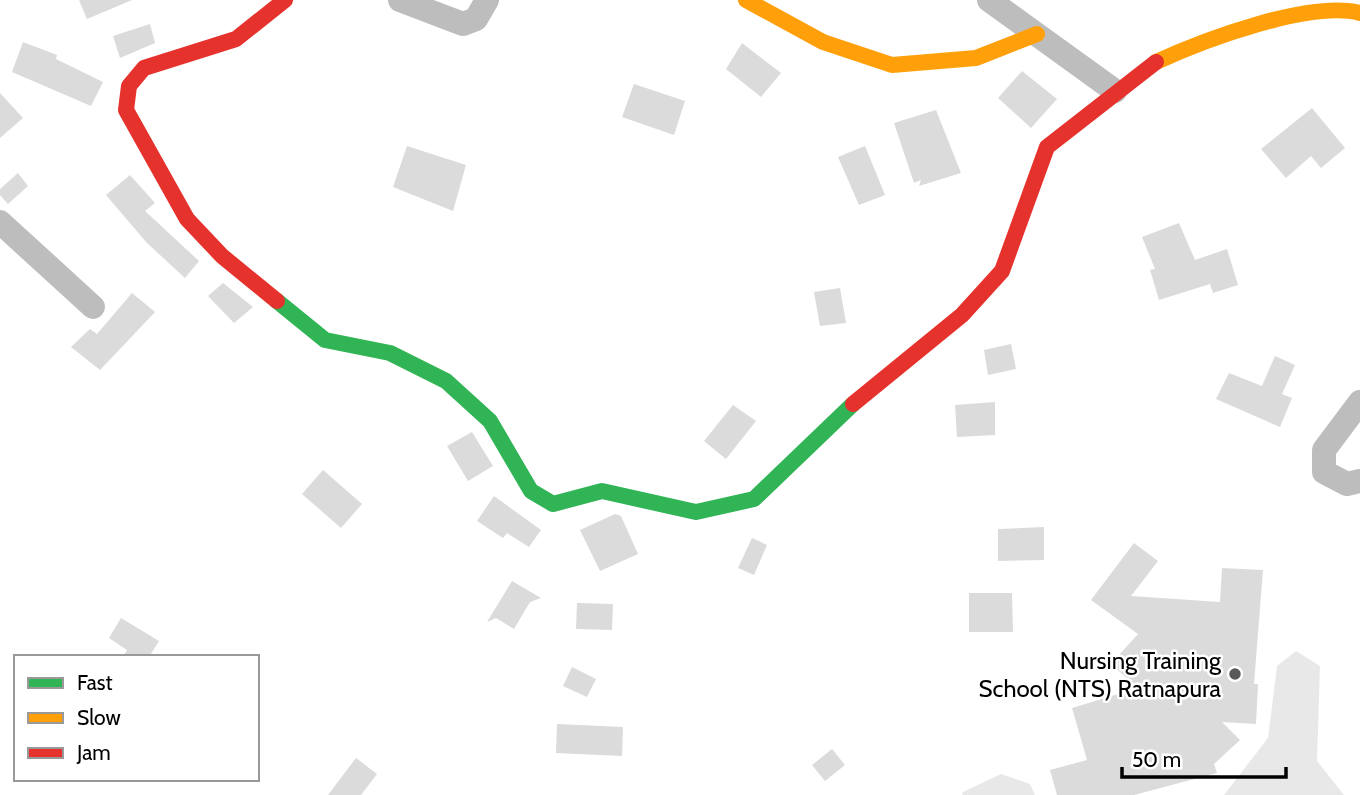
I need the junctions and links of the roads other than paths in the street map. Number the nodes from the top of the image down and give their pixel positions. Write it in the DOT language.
graph roads {
  1 [pos="285,0"];
  2 [pos="400,0"];
  3 [pos="487,0"];
  4 [pos="746,0"];
  5 [pos="989,0"];
  6 [pos="1360,13"];
  7 [pos="1037,34"];
  8 [pos="1115,91"];
  9 [pos="0,222"];
  10 [pos="93,307"];
  11 [pos="1360,402"];
  12 [pos="1360,481"];
  1 -- 8 [label="street"];
  2 -- 3 [label="street"];
  4 -- 7 [label="street"];
  5 -- 7 [label="street"];
  6 -- 8 [label="street"];
  7 -- 8 [label="street"];
  9 -- 10 [label="street"];
  11 -- 12 [label="street"];
}
